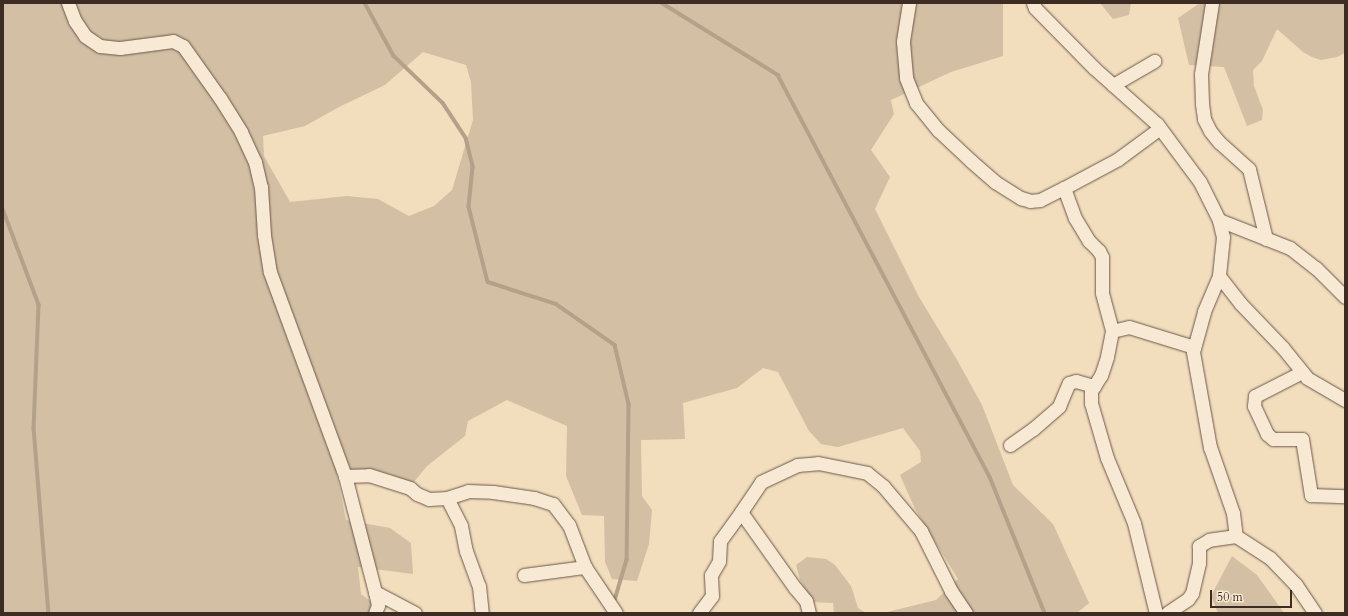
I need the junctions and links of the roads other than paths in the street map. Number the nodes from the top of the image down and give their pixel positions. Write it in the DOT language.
graph roads {
  1 [pos="68,3"];
  2 [pos="909,3"];
  3 [pos="1033,3"];
  4 [pos="1212,3"];
  5 [pos="1154,61"];
  6 [pos="1113,85"];
  7 [pos="1160,128"];
  8 [pos="1064,188"];
  9 [pos="1219,220"];
  10 [pos="1266,238"];
  11 [pos="1219,276"];
  12 [pos="1345,297"];
  13 [pos="1112,331"];
  14 [pos="1194,347"];
  15 [pos="1298,374"];
  16 [pos="1094,386"];
  17 [pos="1345,400"];
  18 [pos="1010,445"];
  19 [pos="345,476"];
  20 [pos="1345,496"];
  21 [pos="447,498"];
  22 [pos="741,512"];
  23 [pos="1236,536"];
  24 [pos="585,567"];
  25 [pos="524,575"];
  26 [pos="375,592"];
  27 [pos="613,609"];
  28 [pos="375,613"];
  29 [pos="415,613"];
  30 [pos="482,613"];
  31 [pos="698,613"];
  32 [pos="809,613"];
  33 [pos="966,613"];
  34 [pos="1156,613"];
  35 [pos="1167,613"];
  36 [pos="1315,613"];
  1 -- 19 [label="street"];
  2 -- 8 [label="street"];
  3 -- 6 [label="street"];
  4 -- 10 [label="street"];
  5 -- 6 [label="street"];
  6 -- 7 [label="street"];
  7 -- 8 [label="street"];
  7 -- 9 [label="street"];
  8 -- 13 [label="street"];
  9 -- 10 [label="street"];
  9 -- 11 [label="street"];
  10 -- 12 [label="street"];
  11 -- 14 [label="street"];
  11 -- 15 [label="street"];
  13 -- 14 [label="street"];
  13 -- 16 [label="street"];
  14 -- 23 [label="street"];
  15 -- 17 [label="street"];
  15 -- 20 [label="street"];
  16 -- 18 [label="street"];
  16 -- 34 [label="street"];
  19 -- 21 [label="street"];
  19 -- 26 [label="street"];
  21 -- 24 [label="street"];
  21 -- 30 [label="street"];
  22 -- 31 [label="street"];
  22 -- 32 [label="street"];
  22 -- 33 [label="street"];
  23 -- 35 [label="street"];
  23 -- 36 [label="street"];
  24 -- 25 [label="street"];
  24 -- 27 [label="street"];
  26 -- 28 [label="street"];
  26 -- 29 [label="street"];
}
